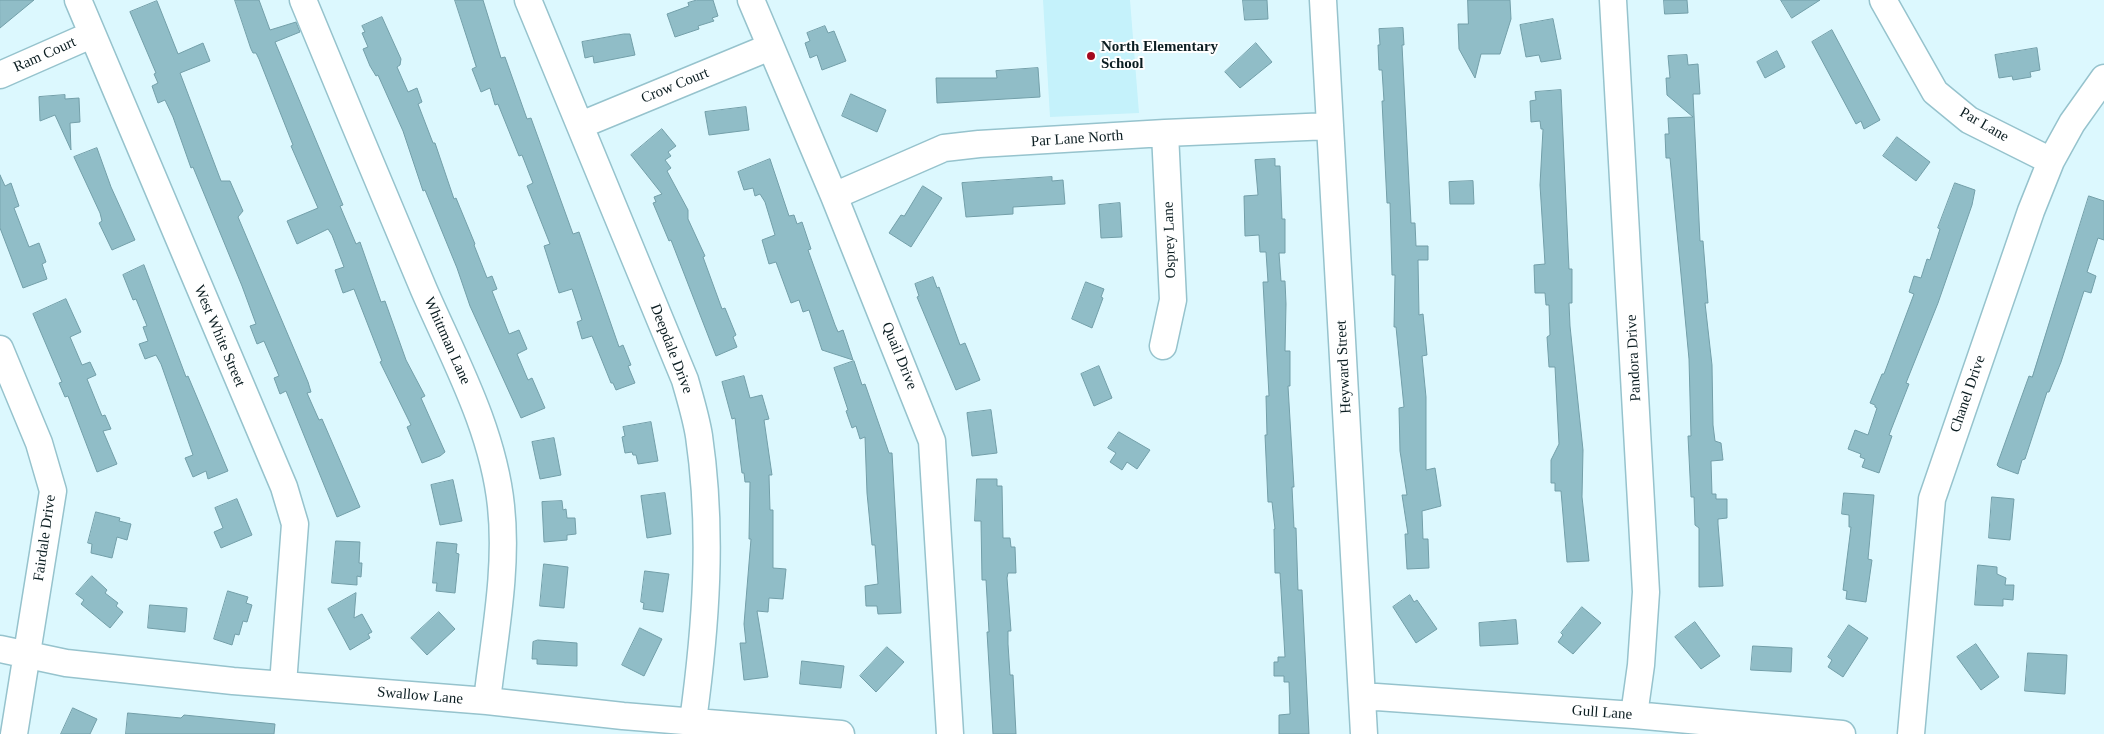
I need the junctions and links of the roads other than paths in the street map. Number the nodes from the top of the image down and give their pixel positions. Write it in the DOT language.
graph roads {
  1 [pos="78,0"];
  2 [pos="303,0"];
  3 [pos="528,0"];
  4 [pos="751,0"];
  5 [pos="1323,0"];
  6 [pos="1613,0"];
  7 [pos="1883,0"];
  8 [pos="91,35"];
  9 [pos="770,47"];
  10 [pos="0,75"];
  11 [pos="2104,78"];
  12 [pos="581,125"];
  13 [pos="1330,126"];
  14 [pos="1166,133"];
  15 [pos="2051,161"];
  16 [pos="834,196"];
  17 [pos="1163,346"];
  18 [pos="0,349"];
  19 [pos="0,649"];
  20 [pos="25,655"];
  21 [pos="283,684"];
  22 [pos="1362,696"];
  23 [pos="487,701"];
  24 [pos="1634,715"];
  25 [pos="693,721"];
  26 [pos="14,734"];
  27 [pos="841,734"];
  28 [pos="950,734"];
  29 [pos="1364,734"];
  30 [pos="1842,734"];
  31 [pos="1911,734"];
  1 -- 8 [label="street, West White Street"];
  2 -- 23 [label="street, Whittman Lane"];
  3 -- 12 [label="street, Deepdale Drive"];
  4 -- 9 [label="street, Quail Drive"];
  5 -- 13 [label="street, Heyward Street"];
  6 -- 24 [label="street, Pandora Drive"];
  7 -- 15 [label="street, Par Lane"];
  8 -- 10 [label="street, Ram Court"];
  8 -- 21 [label="street, West White Street"];
  9 -- 12 [label="street, Crow Court"];
  9 -- 16 [label="street, Quail Drive"];
  11 -- 15 [label="street, Chanel Drive"];
  12 -- 25 [label="street, Deepdale Drive"];
  13 -- 14 [label="street, Par Lane North"];
  13 -- 22 [label="street, Heyward Street"];
  14 -- 16 [label="street, Par Lane North"];
  14 -- 17 [label="street, Osprey Lane"];
  15 -- 31 [label="street, Chanel Drive"];
  16 -- 28 [label="street, Quail Drive"];
  18 -- 20 [label="street, Fairdale Drive"];
  19 -- 20 [label="street, Swallow Lane"];
  20 -- 21 [label="street, Swallow Lane"];
  20 -- 26 [label="street, Fairdale Drive"];
  21 -- 23 [label="street, Swallow Lane"];
  22 -- 24 [label="street, Gull Lane"];
  22 -- 29 [label="street, Heyward Street"];
  23 -- 25 [label="street, Swallow Lane"];
  24 -- 30 [label="street, Gull Lane"];
  25 -- 27 [label="street, Swallow Lane"];
}
